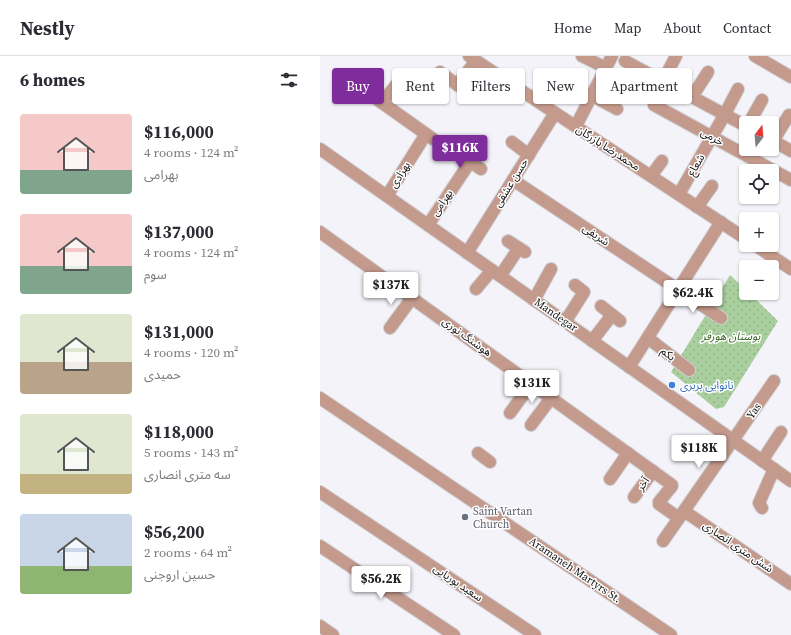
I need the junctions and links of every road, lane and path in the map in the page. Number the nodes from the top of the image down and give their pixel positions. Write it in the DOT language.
graph roads {
  1 [pos="582,56"];
  2 [pos="612,56"];
  3 [pos="676,56"];
  4 [pos="755,56"];
  5 [pos="473,58"];
  6 [pos="625,61"];
  7 [pos="606,68"];
  8 [pos="638,68"];
  9 [pos="670,68"];
  10 [pos="708,72"];
  11 [pos="791,77"];
  12 [pos="449,79"];
  13 [pos="596,86"];
  14 [pos="738,89"];
  15 [pos="392,90"];
  16 [pos="591,95"];
  17 [pos="692,97"];
  18 [pos="384,100"];
  19 [pos="762,100"];
  20 [pos="383,104"];
  21 [pos="654,105"];
  22 [pos="617,109"];
  23 [pos="555,113"];
  24 [pos="725,114"];
  25 [pos="789,115"];
  26 [pos="753,116"];
  27 [pos="578,122"];
  28 [pos="739,122"];
  29 [pos="779,130"];
  30 [pos="712,136"];
  31 [pos="512,142"];
  32 [pos="779,144"];
  33 [pos="320,149"];
  34 [pos="453,150"];
  35 [pos="791,151"];
  36 [pos="529,155"];
  37 [pos="662,161"];
  38 [pos="470,162"];
  39 [pos="481,169"];
  40 [pos="651,176"];
  41 [pos="513,180"];
  42 [pos="791,180"];
  43 [pos="712,186"];
  44 [pos="678,194"];
  45 [pos="387,196"];
  46 [pos="697,207"];
  47 [pos="721,222"];
  48 [pos="428,225"];
  49 [pos="320,232"];
  50 [pos="739,234"];
  51 [pos="508,241"];
  52 [pos="766,252"];
  53 [pos="467,253"];
  54 [pos="550,269"];
  55 [pos="791,269"];
  56 [pos="496,273"];
  57 [pos="575,285"];
  58 [pos="476,289"];
  59 [pos="678,290"];
  60 [pos="412,298"];
  61 [pos="534,300"];
  62 [pos="601,306"];
  63 [pos="721,318"];
  64 [pos="565,322"];
  65 [pos="390,328"];
  66 [pos="648,338"];
  67 [pos="592,341"];
  68 [pos="629,367"];
  69 [pos="689,370"];
  70 [pos="774,381"];
  71 [pos="531,384"];
  72 [pos="320,398"];
  73 [pos="551,398"];
  74 [pos="510,413"];
  75 [pos="531,424"];
  76 [pos="782,433"];
  77 [pos="733,440"];
  78 [pos="478,453"];
  79 [pos="628,453"];
  80 [pos="762,460"];
  81 [pos="490,462"];
  82 [pos="774,469"];
  83 [pos="653,471"];
  84 [pos="610,479"];
  85 [pos="791,481"];
  86 [pos="672,485"];
  87 [pos="320,492"];
  88 [pos="634,497"];
  89 [pos="762,508"];
  90 [pos="682,514"];
  91 [pos="663,541"];
  92 [pos="320,546"];
  93 [pos="791,584"];
  94 [pos="320,626"];
  95 [pos="333,635"];
  96 [pos="454,635"];
  97 [pos="535,635"];
  98 [pos="671,635"];
  1 -- 7 [label="street"];
  2 -- 7 [label="street"];
  3 -- 9 [label="street"];
  4 -- 11 [label="street"];
  5 -- 12 [label="street"];
  5 -- 23 [label="street, محمدرضا بازرگان"];
  6 -- 8 [label="street"];
  10 -- 17 [label="street"];
  13 -- 16 [label="street"];
  14 -- 24 [label="street, شعاع"];
  15 -- 18 [label="street"];
  16 -- 22 [label="street"];
  16 -- 27 [label="street"];
  17 -- 24 [label="street"];
  19 -- 26 [label="street"];
  20 -- 45 [label="street, بهزادی"];
  21 -- 30 [label="street, خرمی"];
  23 -- 36 [label="street, حسن عشقی"];
  23 -- 40 [label="street, محمدرضا بازرگان"];
  24 -- 28 [label="street"];
  24 -- 30 [label="street, شعاع"];
  25 -- 29 [label="street"];
  30 -- 42 [label="street, خرمی"];
  30 -- 44 [label="street, شعاع"];
  31 -- 36 [label="street"];
  32 -- 35 [label="street"];
  33 -- 45 [label="street, Mandegar"];
  34 -- 38 [label="street"];
  36 -- 41 [label="street, حسن عشقی"];
  37 -- 40 [label="street"];
  38 -- 39 [label="street"];
  38 -- 48 [label="street, بهرامی"];
  40 -- 44 [label="street, محمدرضا بازرگان"];
  41 -- 53 [label="street, حسن عشقی"];
  41 -- 59 [label="street, شریفی"];
  43 -- 46 [label="street"];
  44 -- 46 [label="street, محمدرضا بازرگان"];
  45 -- 48 [label="street, Mandegar"];
  46 -- 47 [label="street, محمدرضا بازرگان"];
  47 -- 50 [label="street, محمدرضا بازرگان"];
  47 -- 59 [label="street"];
  48 -- 53 [label="street, Mandegar"];
  49 -- 60 [label="street, هوشنگ نوری"];
  51 -- 56 [label="street"];
  52 -- 55 [label="street"];
  53 -- 56 [label="street, Mandegar"];
  54 -- 61 [label="street"];
  56 -- 58 [label="street"];
  56 -- 61 [label="street, Mandegar"];
  57 -- 64 [label="street"];
  59 -- 63 [label="street, شریفی"];
  59 -- 66 [label="street"];
  60 -- 65 [label="street"];
  60 -- 71 [label="street, هوشنگ نوری"];
  61 -- 64 [label="street, Mandegar"];
  62 -- 67 [label="street"];
  64 -- 67 [label="street, Mandegar"];
  66 -- 68 [label="street"];
  66 -- 69 [label="street, یکم"];
  67 -- 68 [label="street, Mandegar"];
  68 -- 77 [label="street, Mandegar"];
  70 -- 77 [label="street, Yas"];
  71 -- 73 [label="street, هوشنگ نوری"];
  71 -- 74 [label="street"];
  72 -- 98 [label="street, Aramaneh Martyrs St."];
  73 -- 75 [label="street"];
  73 -- 79 [label="street, هوشنگ نوری"];
  76 -- 80 [label="street"];
  77 -- 80 [label="street, Mandegar"];
  77 -- 90 [label="street, Yas"];
  78 -- 81 [label="street"];
  79 -- 83 [label="street, هوشنگ نوری"];
  79 -- 84 [label="street"];
  80 -- 82 [label="street, Mandegar"];
  82 -- 85 [label="street, Mandegar"];
  82 -- 89 [label="street"];
  83 -- 86 [label="street, هوشنگ نوری"];
  83 -- 88 [label="street, آخر"];
  86 -- 90 [label="street, شش متری انصاری"];
  87 -- 97 [label="street, سعید بوریایی"];
  90 -- 91 [label="street, Yas"];
  90 -- 93 [label="street, شش متری انصاری"];
  92 -- 96 [label="street"];
  94 -- 95 [label="street"];
}
